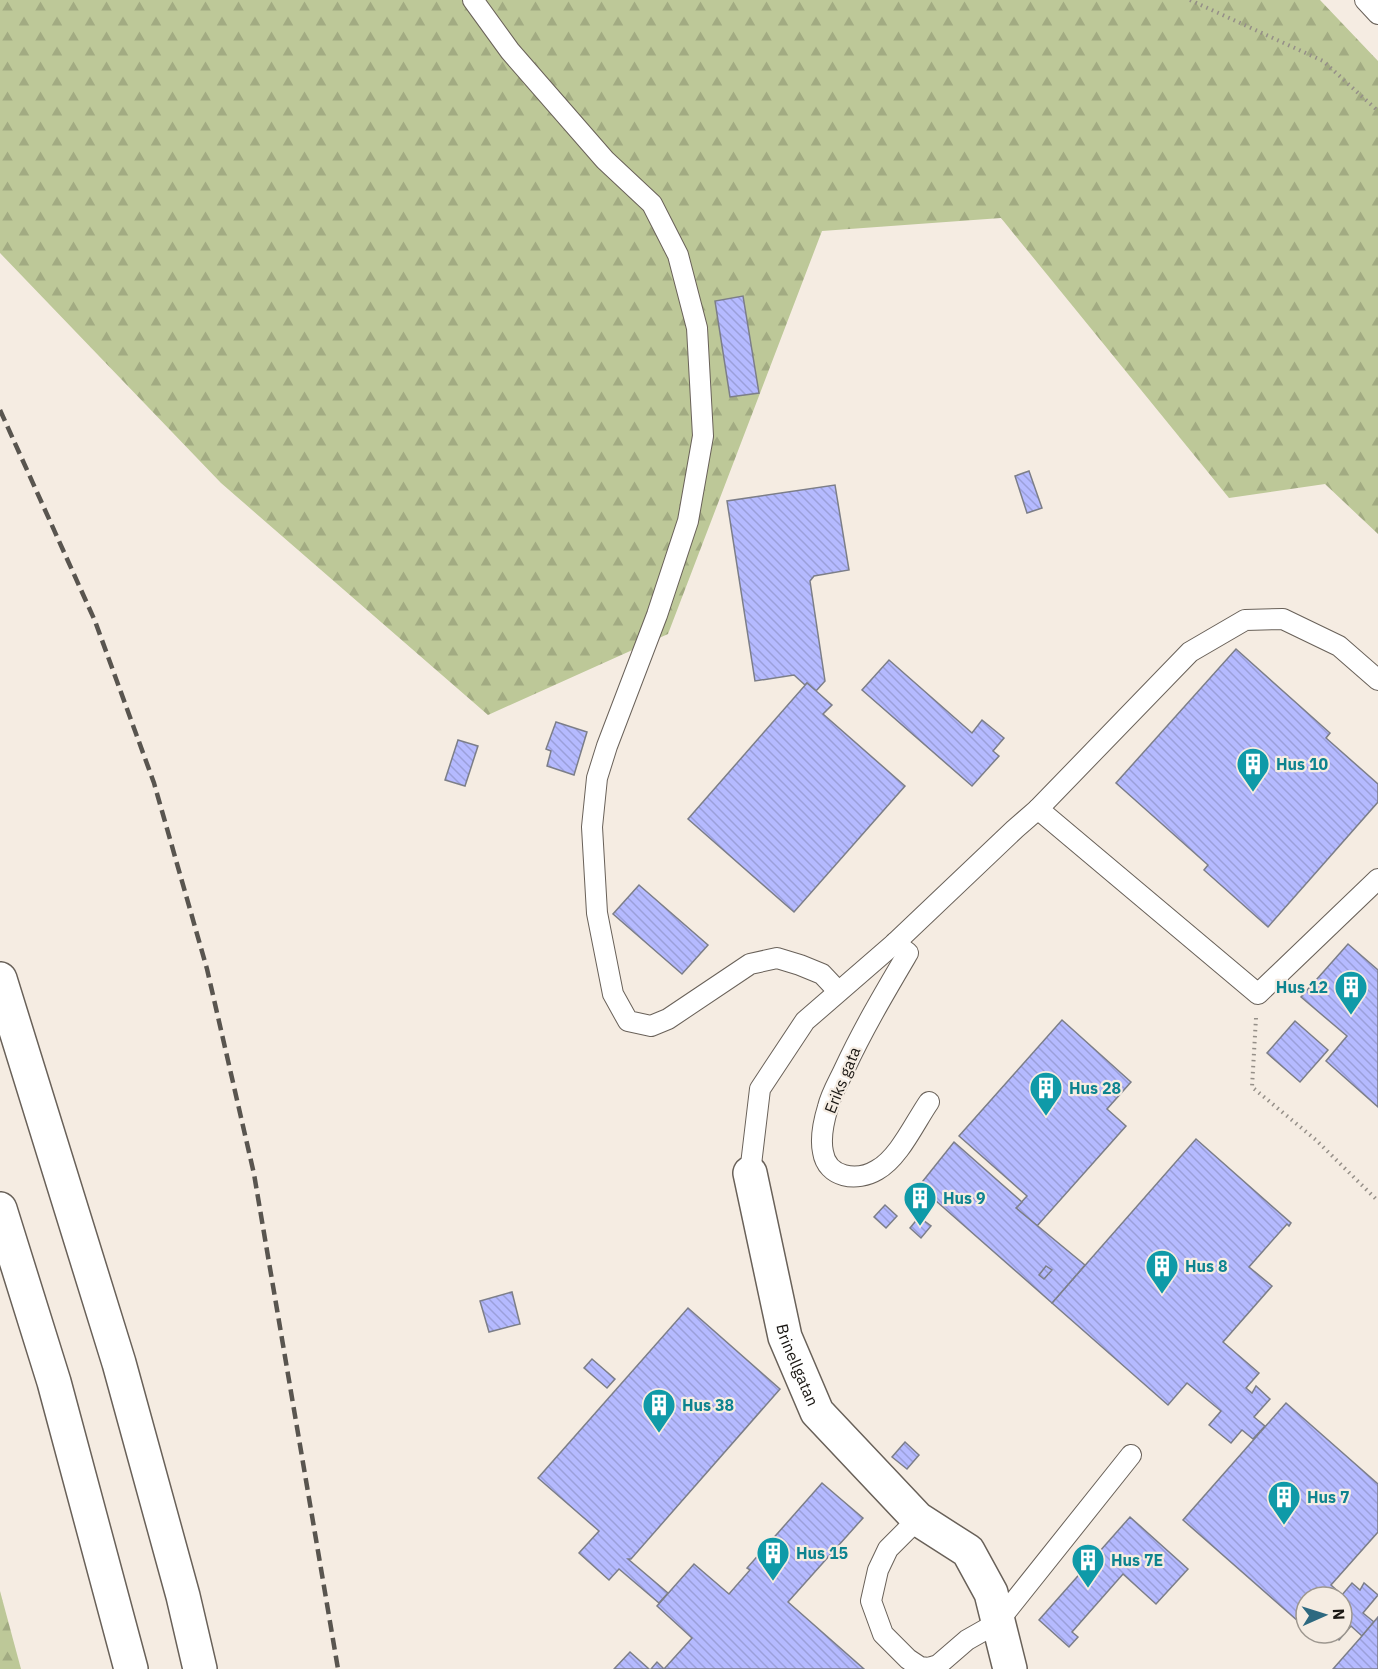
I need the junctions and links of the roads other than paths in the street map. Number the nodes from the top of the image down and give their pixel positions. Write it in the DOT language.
graph roads {
  1 [pos="473,0"];
  2 [pos="1365,0"];
  3 [pos="1378,14"];
  4 [pos="1378,680"];
  5 [pos="1038,809"];
  6 [pos="1378,879"];
  7 [pos="895,943"];
  8 [pos="0,979"];
  9 [pos="838,991"];
  10 [pos="929,1102"];
  11 [pos="750,1173"];
  12 [pos="0,1209"];
  13 [pos="1131,1455"];
  14 [pos="918,1519"];
  15 [pos="997,1623"];
  16 [pos="131,1669"];
  17 [pos="200,1669"];
  18 [pos="928,1669"];
  19 [pos="1010,1669"];
  1 -- 9 [label="lane"];
  2 -- 3 [label="lane"];
  4 -- 5 [label="lane"];
  5 -- 6 [label="lane"];
  5 -- 7 [label="lane"];
  7 -- 9 [label="lane"];
  7 -- 10 [label="lane, Eriks gata"];
  8 -- 17 [label="main road"];
  9 -- 11 [label="lane"];
  11 -- 14 [label="main road, Brinellgatan"];
  12 -- 16 [label="main road"];
  13 -- 15 [label="lane"];
  14 -- 15 [label="main road, Brinellgatan"];
  14 -- 18 [label="lane"];
  15 -- 18 [label="lane"];
  15 -- 19 [label="main road, Brinellgatan"];
}
